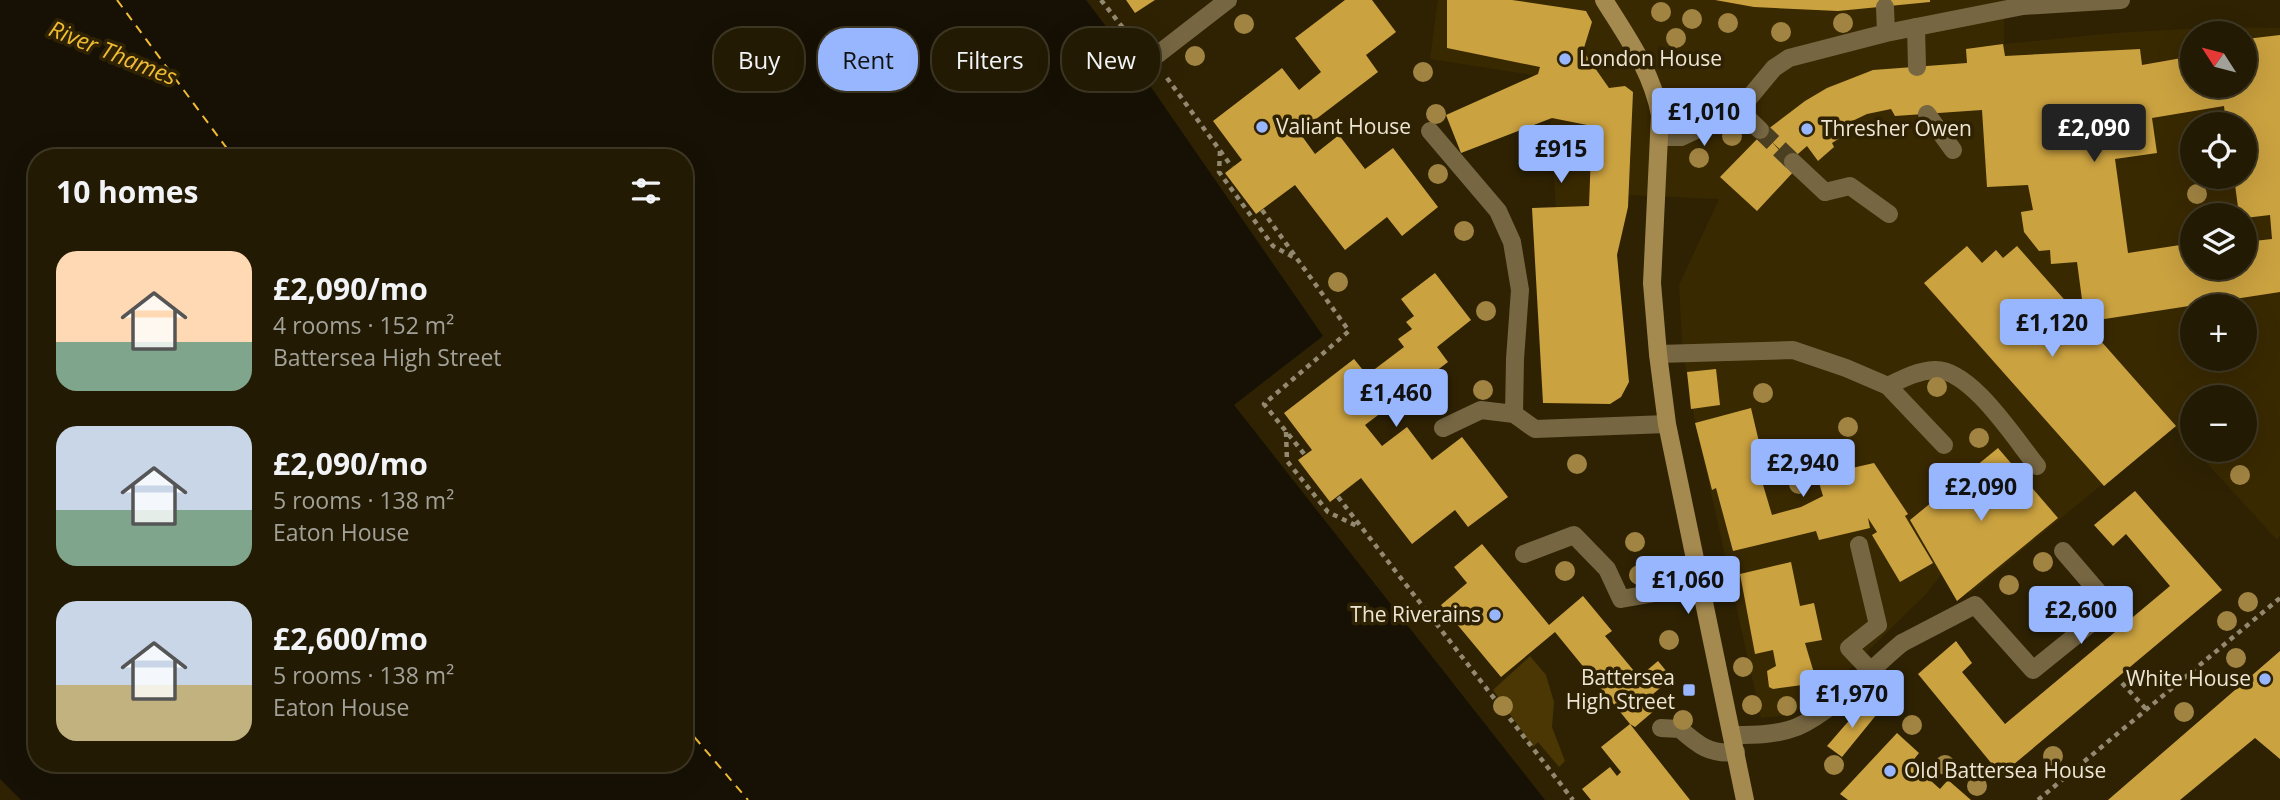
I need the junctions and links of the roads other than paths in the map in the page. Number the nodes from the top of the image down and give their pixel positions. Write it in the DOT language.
graph roads {
  1 [pos="1228,0"];
  2 [pos="1604,0"];
  3 [pos="2121,0"];
  4 [pos="1885,7"];
  5 [pos="1916,27"];
  6 [pos="1886,33"];
  7 [pos="1160,53"];
  8 [pos="1917,67"];
  9 [pos="1739,110"];
  10 [pos="1927,114"];
  11 [pos="1760,130"];
  12 [pos="1430,131"];
  13 [pos="1660,137"];
  14 [pos="1953,150"];
  15 [pos="1793,162"];
  16 [pos="1889,215"];
  17 [pos="1657,354"];
  18 [pos="1888,386"];
  19 [pos="1514,414"];
  20 [pos="1667,424"];
  21 [pos="1443,428"];
  22 [pos="1944,446"];
  23 [pos="2037,466"];
  24 [pos="1859,545"];
  25 [pos="2063,551"];
  26 [pos="1524,554"];
  27 [pos="1701,585"];
  28 [pos="1870,670"];
  29 [pos="1661,728"];
  30 [pos="1734,744"];
  31 [pos="1745,800"];
  1 -- 7 [label="street"];
  2 -- 13 [label="main road"];
  3 -- 5 [label="street"];
  4 -- 6 [label="street"];
  5 -- 6 [label="street"];
  5 -- 8 [label="street"];
  6 -- 9 [label="street"];
  9 -- 11 [label="street"];
  9 -- 13 [label="street"];
  10 -- 14 [label="street"];
  12 -- 19 [label="street"];
  13 -- 17 [label="main road"];
  15 -- 16 [label="street"];
  17 -- 18 [label="street"];
  17 -- 20 [label="main road"];
  18 -- 22 [label="street"];
  18 -- 23 [label="street"];
  19 -- 20 [label="street"];
  19 -- 21 [label="street"];
  20 -- 27 [label="main road"];
  24 -- 28 [label="street"];
  25 -- 28 [label="street"];
  26 -- 27 [label="street"];
  27 -- 30 [label="main road"];
  28 -- 30 [label="street"];
  29 -- 30 [label="street"];
  30 -- 31 [label="main road"];
}
